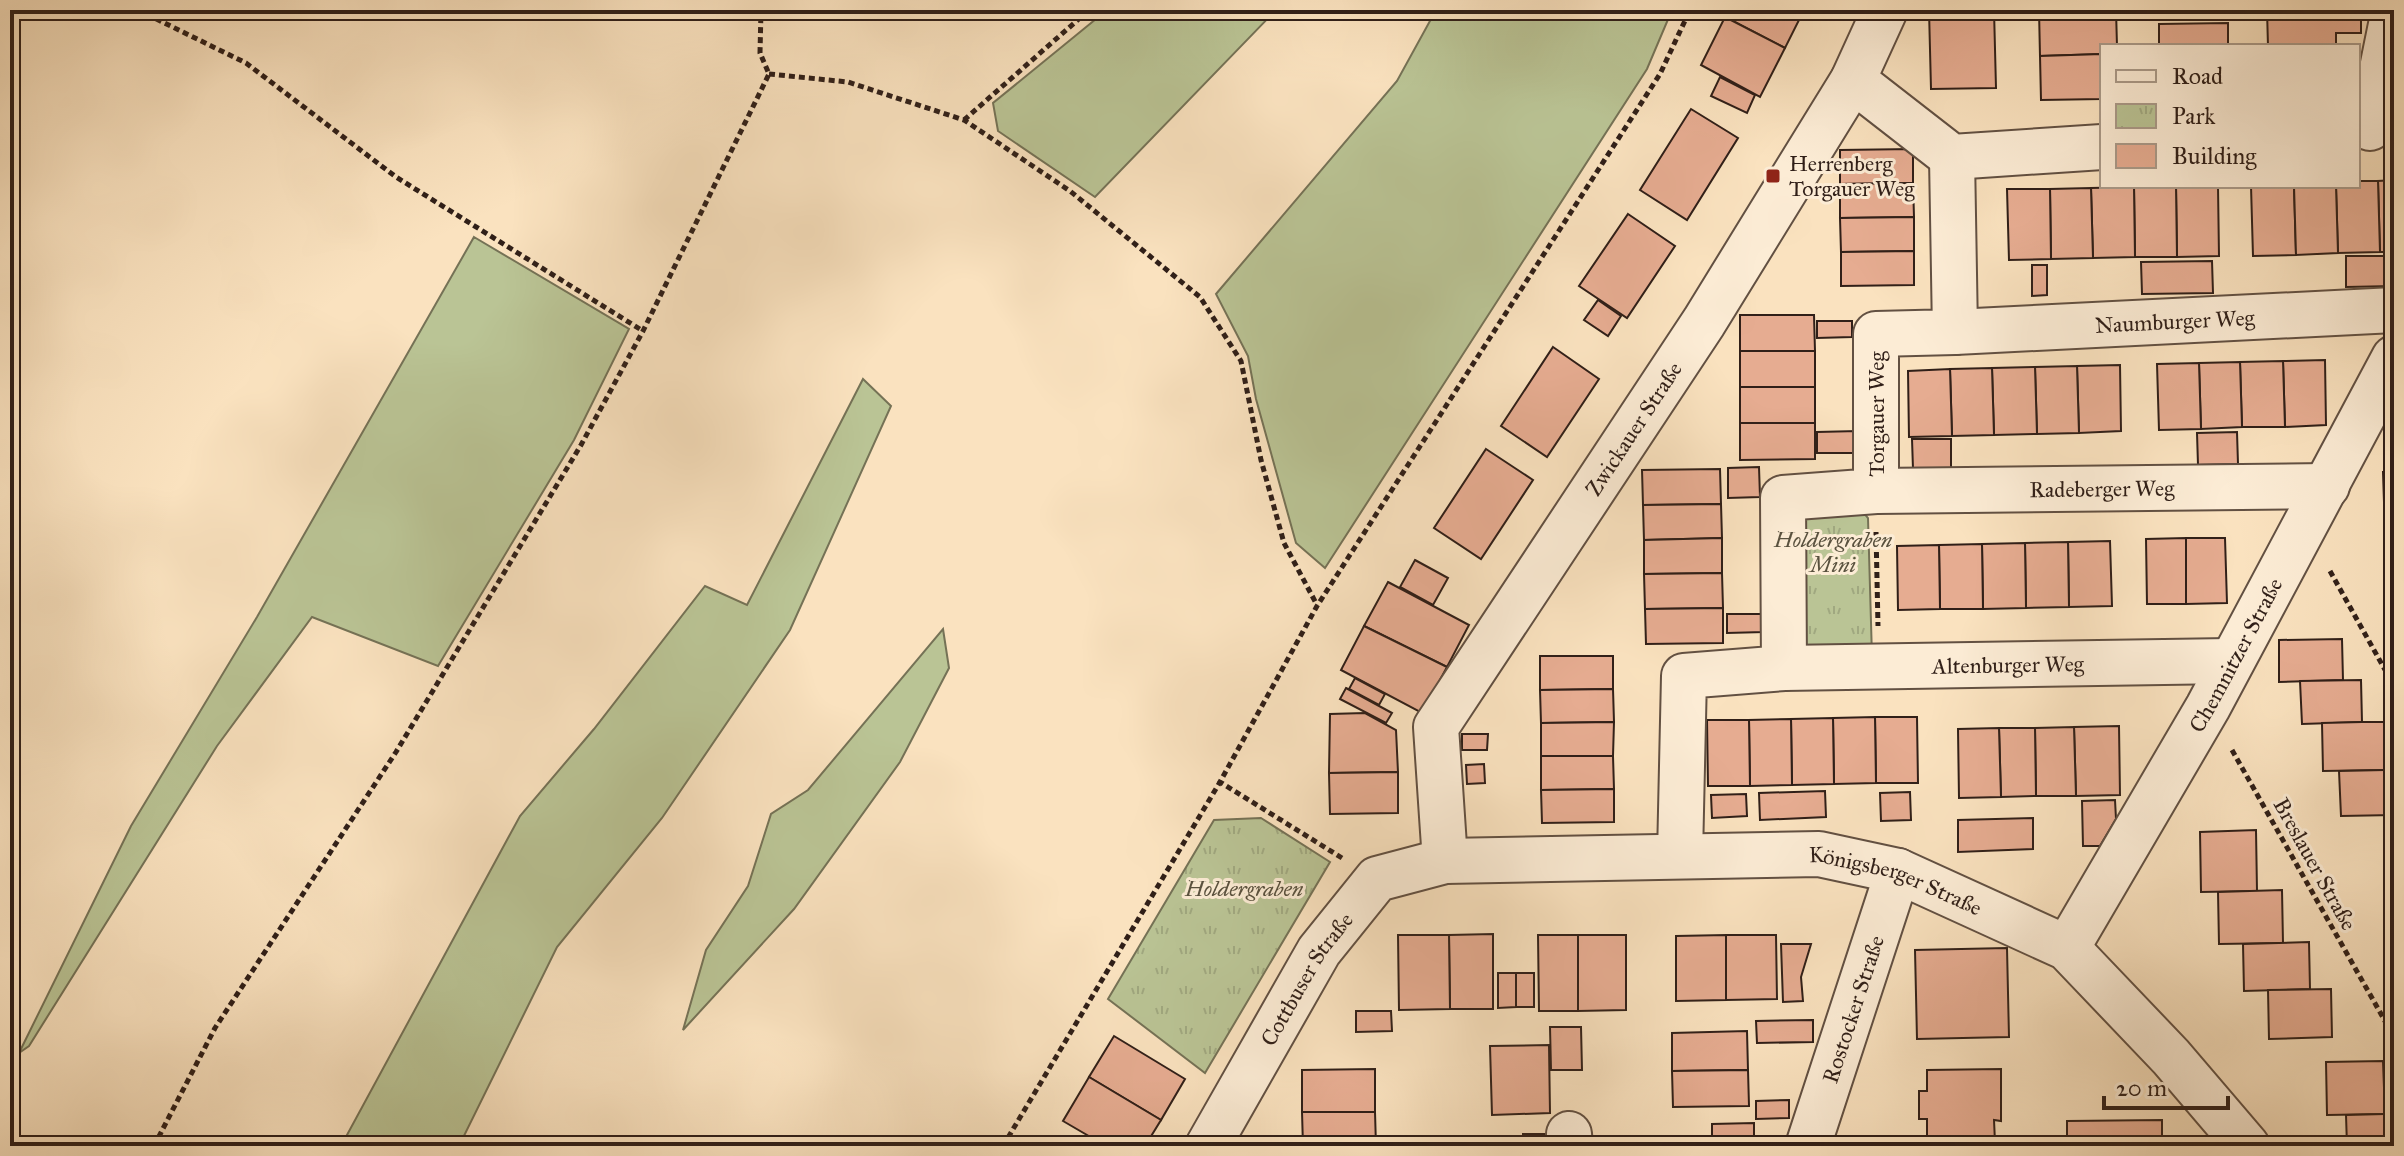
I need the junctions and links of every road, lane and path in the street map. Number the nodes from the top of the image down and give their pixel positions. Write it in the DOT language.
graph roads {
  1 [pos="138,10"];
  2 [pos="761,10"];
  3 [pos="1089,10"];
  4 [pos="1690,10"];
  5 [pos="1885,10"];
  6 [pos="2394,10"];
  7 [pos="769,74"];
  8 [pos="1853,80"];
  9 [pos="964,120"];
  10 [pos="2374,129"];
  11 [pos="2100,147"];
  12 [pos="1952,157"];
  13 [pos="2394,310"];
  14 [pos="643,331"];
  15 [pos="1955,332"];
  16 [pos="2394,358"];
  17 [pos="2327,486"];
  18 [pos="1876,491"];
  19 [pos="2305,528"];
  20 [pos="1317,606"];
  21 [pos="2230,661"];
  22 [pos="1879,667"];
  23 [pos="1784,668"];
  24 [pos="2394,686"];
  25 [pos="2208,707"];
  26 [pos="1220,782"];
  27 [pos="1680,856"];
  28 [pos="1445,861"];
  29 [pos="1898,871"];
  30 [pos="1377,879"];
  31 [pos="2067,948"];
  32 [pos="2394,1037"];
  33 [pos="154,1146"];
  34 [pos="1003,1146"];
  35 [pos="1208,1146"];
  36 [pos="1808,1146"];
  37 [pos="2247,1146"];
  1 -- 14 [label="path"];
  2 -- 7 [label="path"];
  3 -- 9 [label="path"];
  4 -- 20 [label="path"];
  5 -- 8 [label="street, Zwickauer Straße"];
  6 -- 10 [label="street"];
  7 -- 9 [label="path"];
  7 -- 14 [label="path"];
  8 -- 12 [label="street"];
  8 -- 28 [label="street, Zwickauer Straße"];
  9 -- 20 [label="path"];
  11 -- 12 [label="street"];
  12 -- 15 [label="street"];
  13 -- 15 [label="street, Naumburger Weg"];
  14 -- 33 [label="path"];
  15 -- 18 [label="street, Torgauer Weg"];
  16 -- 17 [label="street, Chemnitzer Straße"];
  17 -- 18 [label="street, Radeberger Weg"];
  17 -- 19 [label="street, Chemnitzer Straße"];
  18 -- 22 [label="path"];
  18 -- 23 [label="street, Torgauer Weg"];
  19 -- 21 [label="street, Chemnitzer Straße"];
  19 -- 24 [label="path"];
  20 -- 26 [label="path"];
  21 -- 22 [label="street, Altenburger Weg"];
  21 -- 25 [label="street, Chemnitzer Straße"];
  22 -- 23 [label="street, Altenburger Weg"];
  23 -- 27 [label="street"];
  25 -- 31 [label="street, Chemnitzer Straße"];
  25 -- 32 [label="path, Breslauer Straße"];
  26 -- 30 [label="path"];
  26 -- 34 [label="path"];
  27 -- 28 [label="street, Königsberger Straße"];
  27 -- 29 [label="street, Königsberger Straße"];
  28 -- 30 [label="street"];
  29 -- 31 [label="street, Königsberger Straße"];
  29 -- 36 [label="street, Rostocker Straße"];
  30 -- 35 [label="street, Cottbuser Straße"];
  31 -- 37 [label="street, Königsberger Straße"];
}
